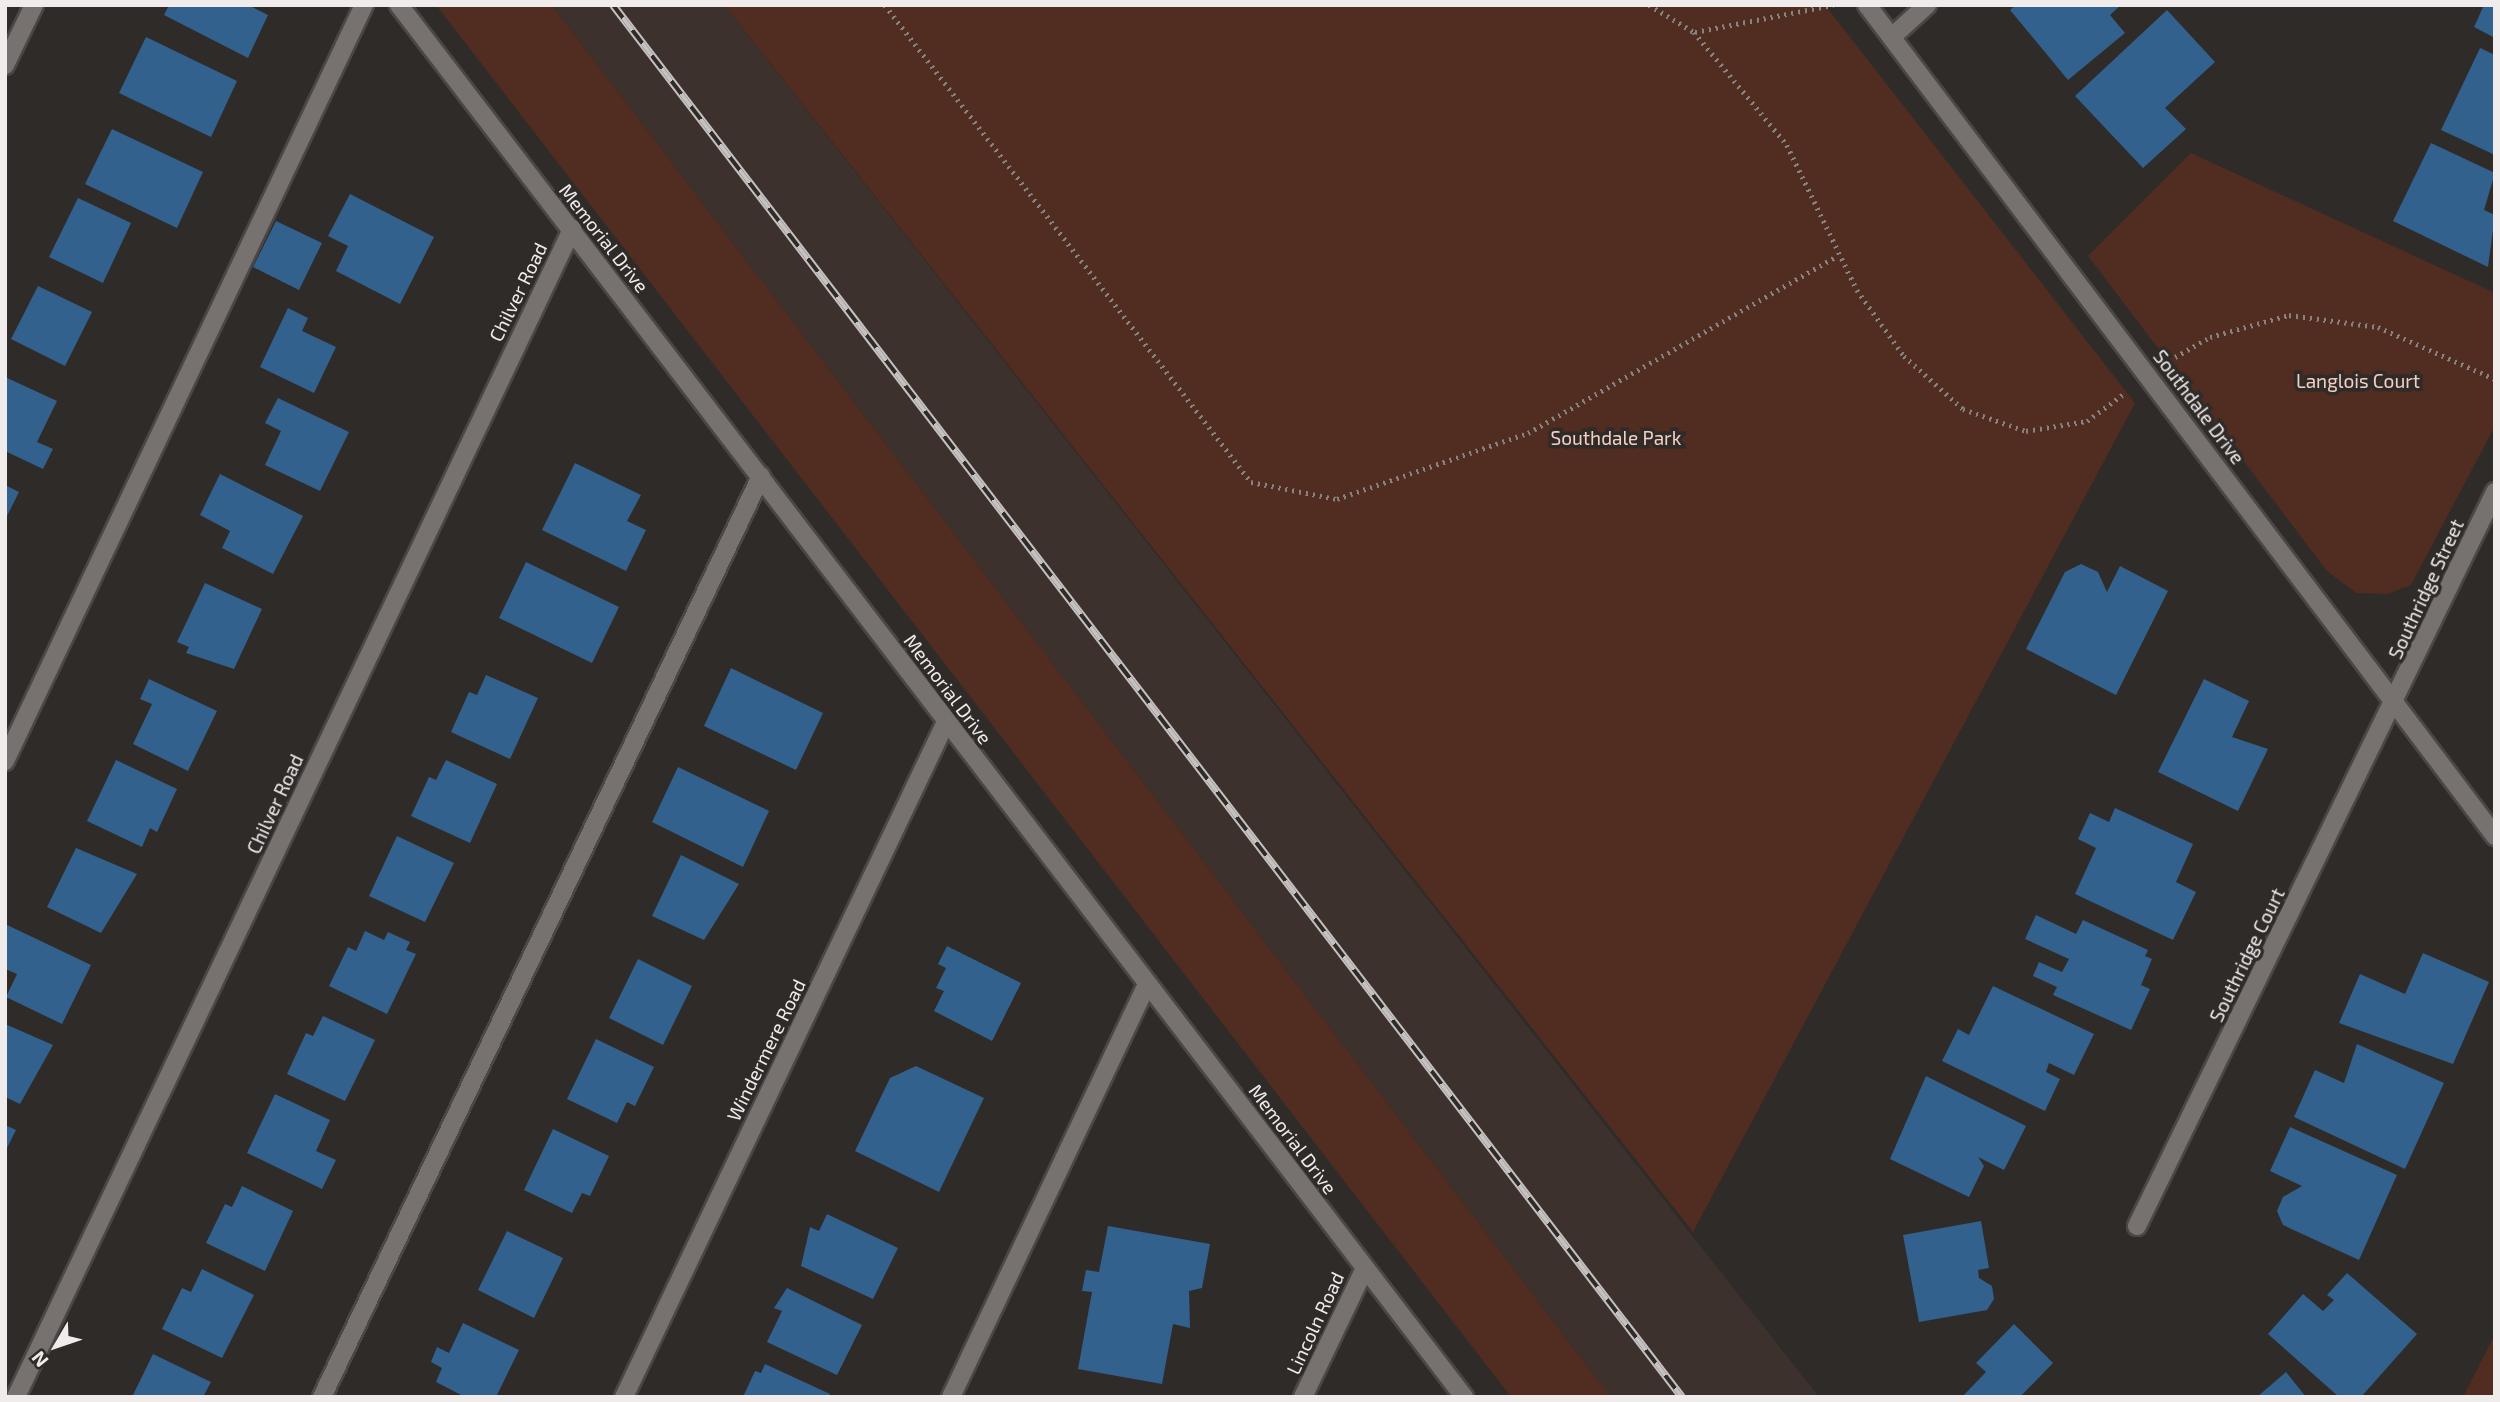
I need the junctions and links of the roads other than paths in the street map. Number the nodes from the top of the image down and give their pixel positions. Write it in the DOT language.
graph roads {
  1 [pos="34,5"];
  2 [pos="365,5"];
  3 [pos="399,5"];
  4 [pos="1867,5"];
  5 [pos="1927,5"];
  6 [pos="1894,35"];
  7 [pos="5,65"];
  8 [pos="572,229"];
  9 [pos="761,477"];
  10 [pos="2495,492"];
  11 [pos="2395,704"];
  12 [pos="946,722"];
  13 [pos="5,761"];
  14 [pos="2495,836"];
  15 [pos="1148,983"];
  16 [pos="2137,1226"];
  17 [pos="1365,1268"];
  18 [pos="16,1397"];
  19 [pos="322,1397"];
  20 [pos="624,1397"];
  21 [pos="951,1397"];
  22 [pos="1303,1397"];
  23 [pos="1464,1397"];
  1 -- 7 [label="street"];
  2 -- 13 [label="street"];
  3 -- 8 [label="street, Memorial Drive"];
  4 -- 6 [label="street, Southdale Drive"];
  5 -- 6 [label="street"];
  6 -- 11 [label="street, Southdale Drive"];
  8 -- 9 [label="street, Memorial Drive"];
  8 -- 18 [label="street, Chilver Road"];
  9 -- 12 [label="street, Memorial Drive"];
  9 -- 19 [label="street"];
  10 -- 11 [label="street, Southridge Street"];
  11 -- 14 [label="street, Southdale Drive"];
  11 -- 16 [label="street, Southridge Court"];
  12 -- 15 [label="street, Memorial Drive"];
  12 -- 20 [label="street, Windermere Road"];
  15 -- 17 [label="street, Memorial Drive"];
  15 -- 21 [label="street"];
  17 -- 22 [label="street, Lincoln Road"];
  17 -- 23 [label="street, Memorial Drive"];
}
